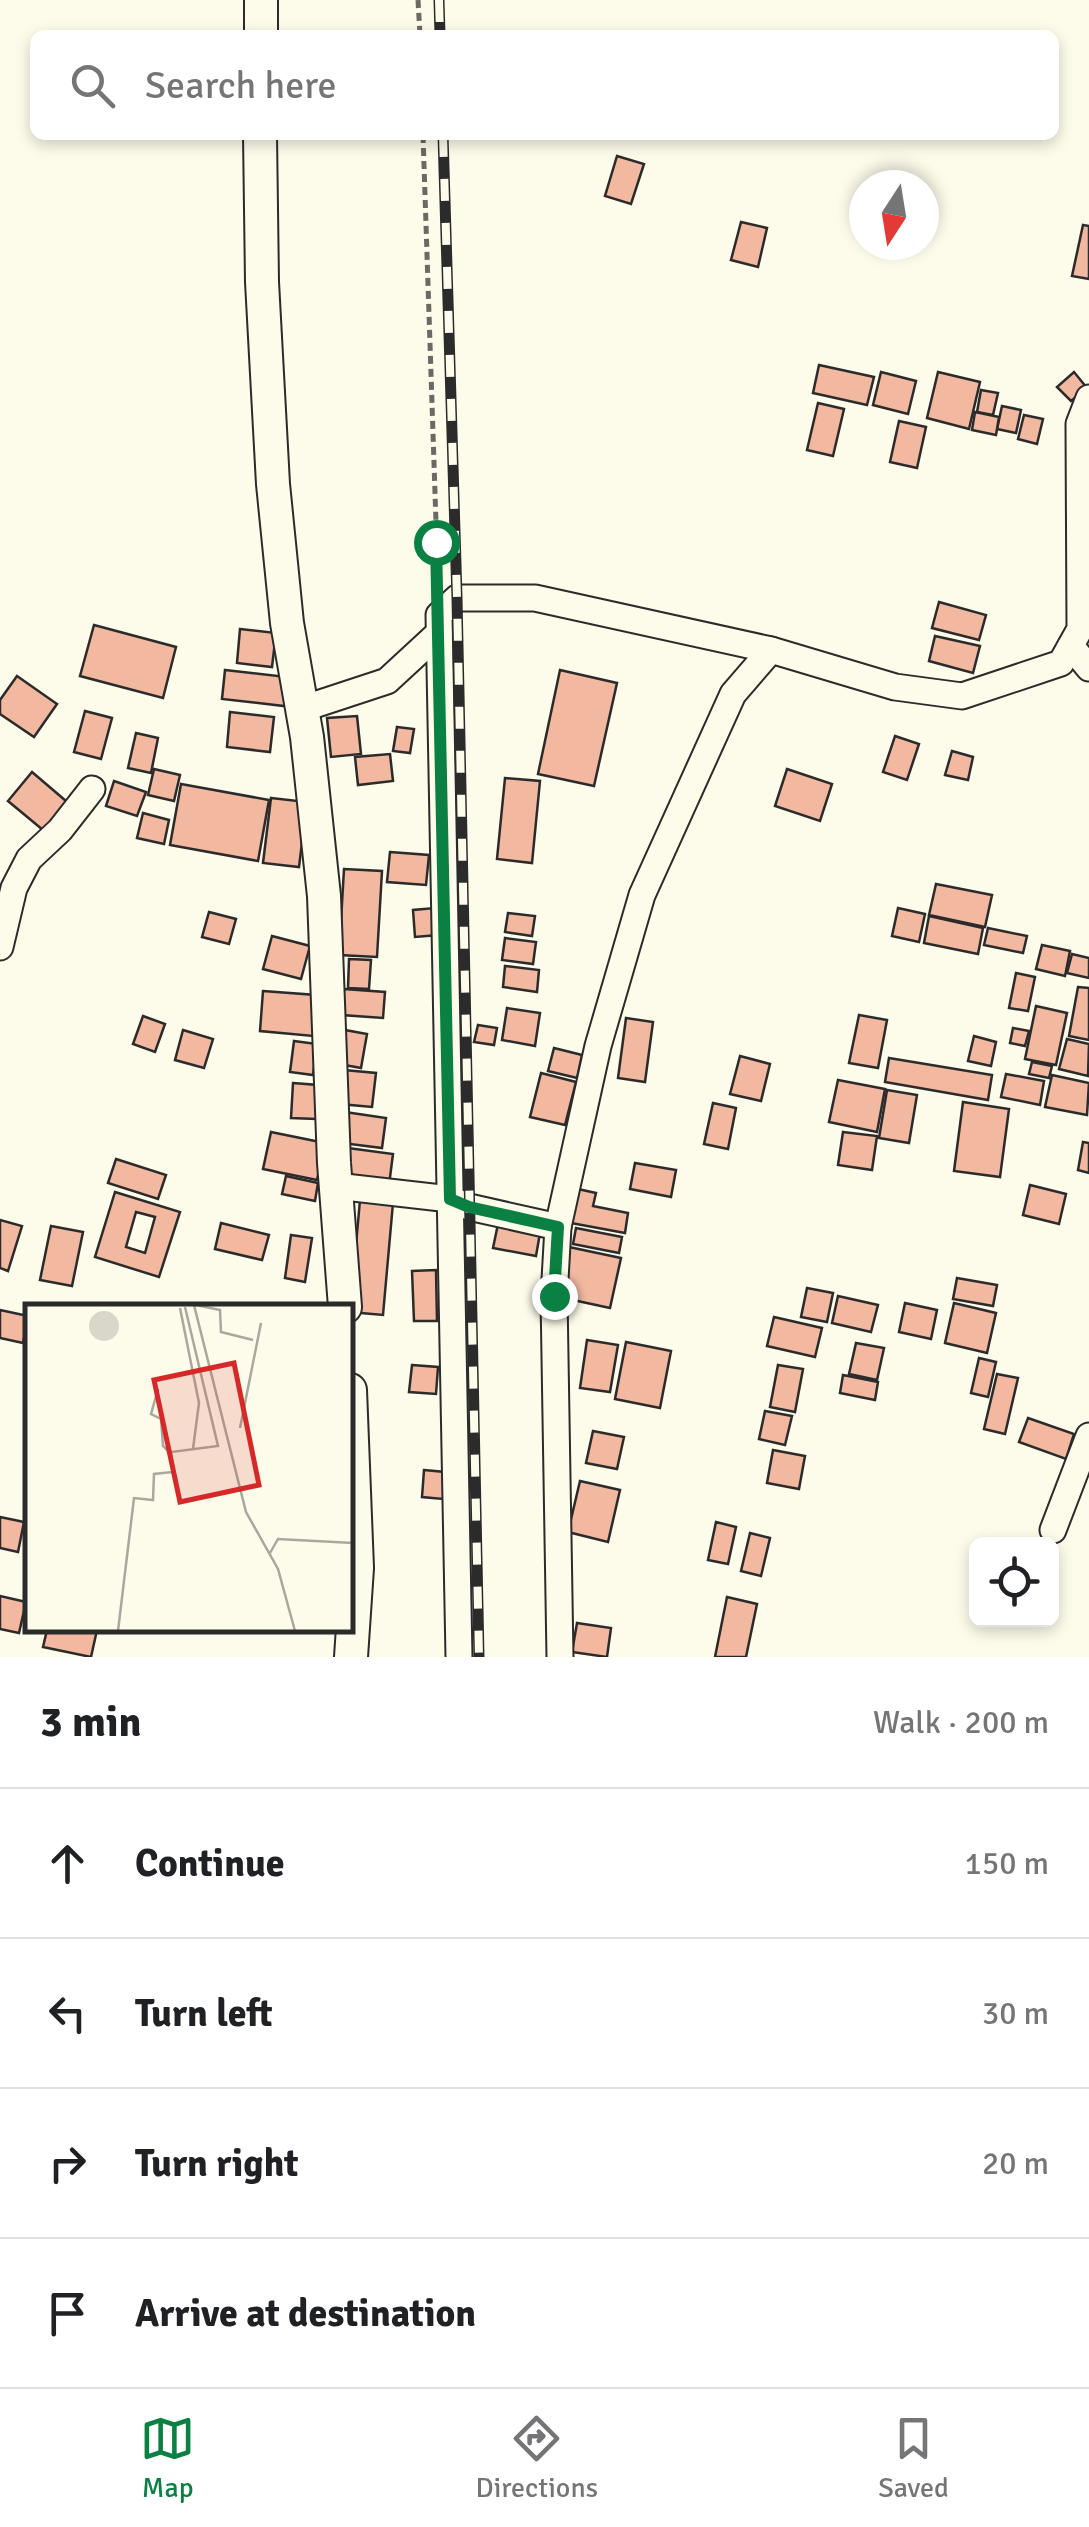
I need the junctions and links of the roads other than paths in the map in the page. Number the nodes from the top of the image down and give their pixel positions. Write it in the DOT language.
graph roads {
  1 [pos="261,0"];
  2 [pos="260,30"];
  3 [pos="260,140"];
  4 [pos="1089,398"];
  5 [pos="439,624"];
  6 [pos="1070,646"];
  7 [pos="771,650"];
  8 [pos="1089,668"];
  9 [pos="302,708"];
  10 [pos="92,789"];
  11 [pos="0,947"];
  12 [pos="336,1186"];
  13 [pos="450,1199"];
  14 [pos="558,1227"];
  15 [pos="345,1304"];
  16 [pos="1089,1436"];
  17 [pos="352,1441"];
  18 [pos="1053,1530"];
  19 [pos="351,1657"];
  20 [pos="460,1657"];
  21 [pos="560,1657"];
  1 -- 2 [label="street"];
  3 -- 9 [label="street"];
  4 -- 6 [label="street"];
  5 -- 7 [label="street"];
  5 -- 9 [label="street"];
  5 -- 13 [label="street"];
  6 -- 7 [label="street"];
  6 -- 8 [label="street"];
  7 -- 14 [label="street"];
  9 -- 12 [label="street"];
  10 -- 11 [label="street"];
  12 -- 13 [label="street"];
  12 -- 15 [label="street"];
  13 -- 14 [label="street"];
  13 -- 20 [label="street"];
  14 -- 21 [label="street"];
  16 -- 18 [label="street"];
  17 -- 19 [label="street"];
}
